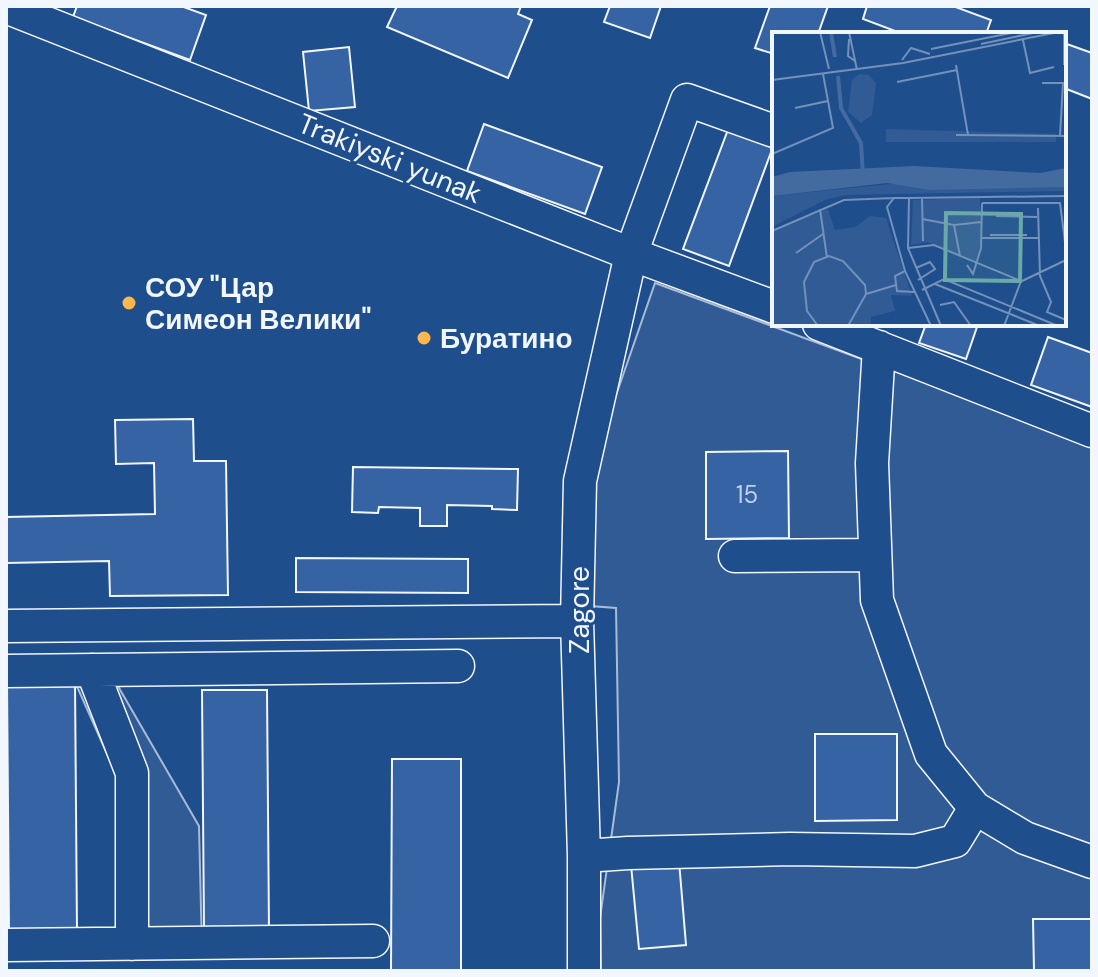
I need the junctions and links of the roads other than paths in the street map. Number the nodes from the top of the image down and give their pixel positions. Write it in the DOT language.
graph roads {
  1 [pos="6,7"];
  2 [pos="772,130"];
  3 [pos="631,254"];
  4 [pos="772,306"];
  5 [pos="824,326"];
  6 [pos="879,347"];
  7 [pos="1092,431"];
  8 [pos="875,555"];
  9 [pos="735,556"];
  10 [pos="577,621"];
  11 [pos="369,623"];
  12 [pos="6,626"];
  13 [pos="458,666"];
  14 [pos="371,667"];
  15 [pos="92,670"];
  16 [pos="6,671"];
  17 [pos="975,808"];
  18 [pos="584,856"];
  19 [pos="1092,862"];
  20 [pos="373,941"];
  21 [pos="132,944"];
  22 [pos="6,945"];
  23 [pos="584,971"];
  1 -- 3 [label="street, Trakiyski yunak"];
  2 -- 3 [label="street, Zagore"];
  3 -- 4 [label="street, Trakiyski yunak"];
  3 -- 10 [label="street, Zagore"];
  5 -- 6 [label="street"];
  6 -- 7 [label="street"];
  6 -- 8 [label="street"];
  8 -- 9 [label="street"];
  8 -- 17 [label="street"];
  10 -- 11 [label="street"];
  10 -- 18 [label="street, Zagore"];
  11 -- 12 [label="street"];
  11 -- 14 [label="street"];
  13 -- 14 [label="street"];
  14 -- 15 [label="street"];
  15 -- 16 [label="street"];
  15 -- 21 [label="street"];
  17 -- 18 [label="street"];
  17 -- 19 [label="street"];
  18 -- 23 [label="street, Zagore"];
  20 -- 21 [label="street"];
  21 -- 22 [label="street"];
}
